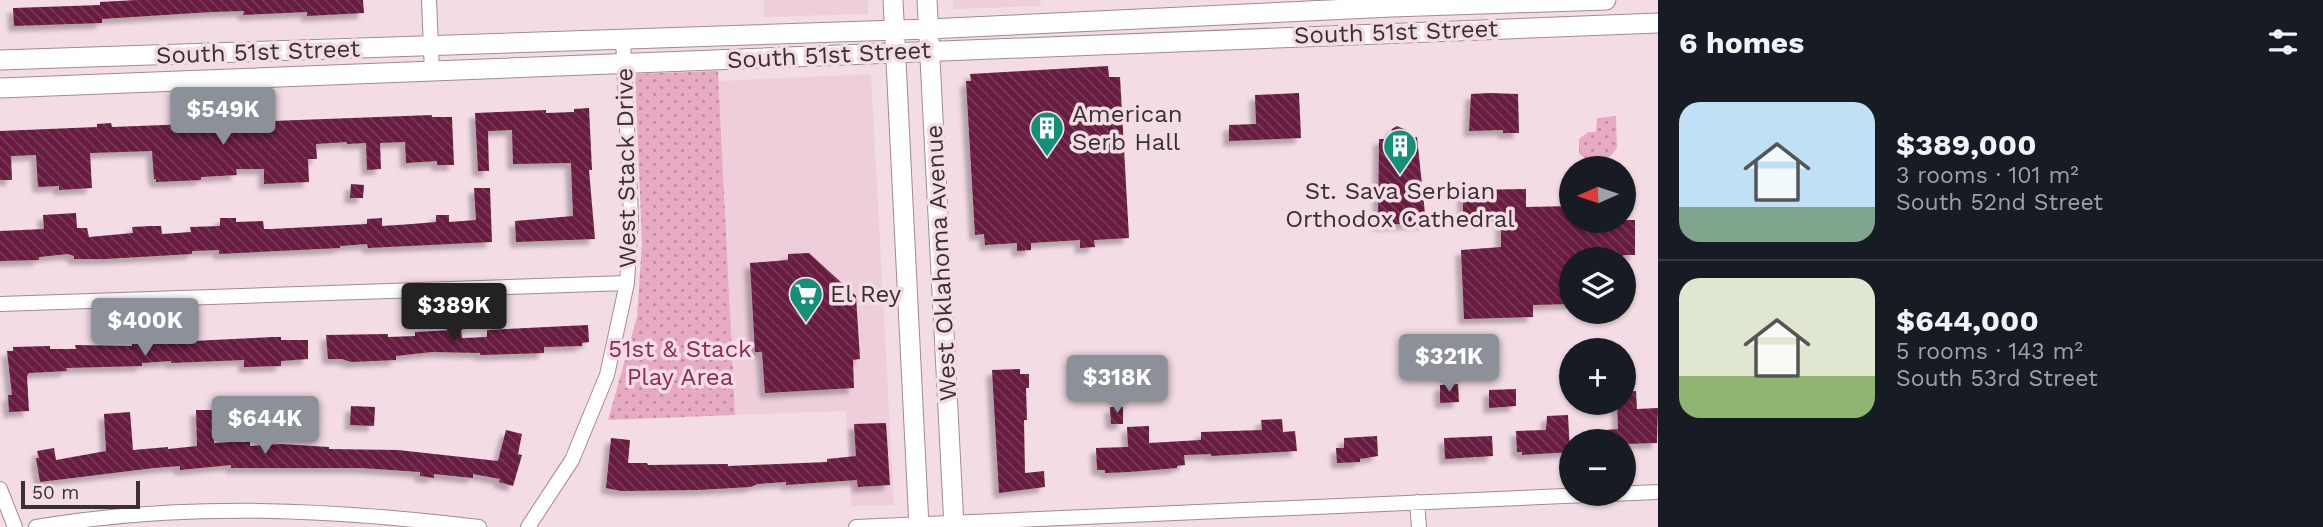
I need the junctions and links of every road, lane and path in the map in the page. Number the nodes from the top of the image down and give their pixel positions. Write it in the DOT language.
graph roads {
  1 [pos="429,0"];
  2 [pos="893,0"];
  3 [pos="927,0"];
  4 [pos="1606,0"];
  5 [pos="1392,4"];
  6 [pos="1658,23"];
  7 [pos="928,29"];
  8 [pos="895,30"];
  9 [pos="1393,33"];
  10 [pos="623,39"];
  11 [pos="432,46"];
  12 [pos="930,51"];
  13 [pos="896,52"];
  14 [pos="0,60"];
  15 [pos="625,65"];
  16 [pos="432,72"];
  17 [pos="0,88"];
  18 [pos="627,283"];
  19 [pos="0,304"];
  20 [pos="0,489"];
  21 [pos="1658,492"];
  22 [pos="1417,502"];
  23 [pos="954,524"];
  24 [pos="919,525"];
  25 [pos="15,527"];
  26 [pos="36,527"];
  27 [pos="479,527"];
  28 [pos="528,527"];
  29 [pos="856,527"];
  30 [pos="1419,527"];
  1 -- 11 [label="street"];
  2 -- 8 [label="street, West Oklahoma Avenue"];
  3 -- 7 [label="street, West Oklahoma Avenue"];
  4 -- 5 [label="street, South 51st Street"];
  5 -- 7 [label="street, South 51st Street"];
  5 -- 9 [label="street"];
  6 -- 9 [label="street, South 51st Street"];
  7 -- 8 [label="street, South 51st Street"];
  7 -- 12 [label="street, West Oklahoma Avenue"];
  8 -- 10 [label="street, South 51st Street"];
  8 -- 13 [label="street, West Oklahoma Avenue"];
  9 -- 12 [label="street, South 51st Street"];
  10 -- 11 [label="street, South 51st Street"];
  10 -- 15 [label="street, West Stack Drive"];
  11 -- 14 [label="street, South 51st Street"];
  11 -- 16 [label="street"];
  12 -- 13 [label="street, South 51st Street"];
  12 -- 23 [label="street, West Oklahoma Avenue"];
  13 -- 15 [label="street, South 51st Street"];
  13 -- 24 [label="street, West Oklahoma Avenue"];
  15 -- 16 [label="street, South 51st Street"];
  15 -- 18 [label="street, West Stack Drive"];
  16 -- 17 [label="street, South 51st Street"];
  18 -- 19 [label="street"];
  18 -- 28 [label="street, West Stack Drive"];
  20 -- 25 [label="street"];
  21 -- 22 [label="street"];
  22 -- 23 [label="street"];
  22 -- 30 [label="street"];
  23 -- 24 [label="street"];
  24 -- 29 [label="street"];
  26 -- 27 [label="street"];
}
